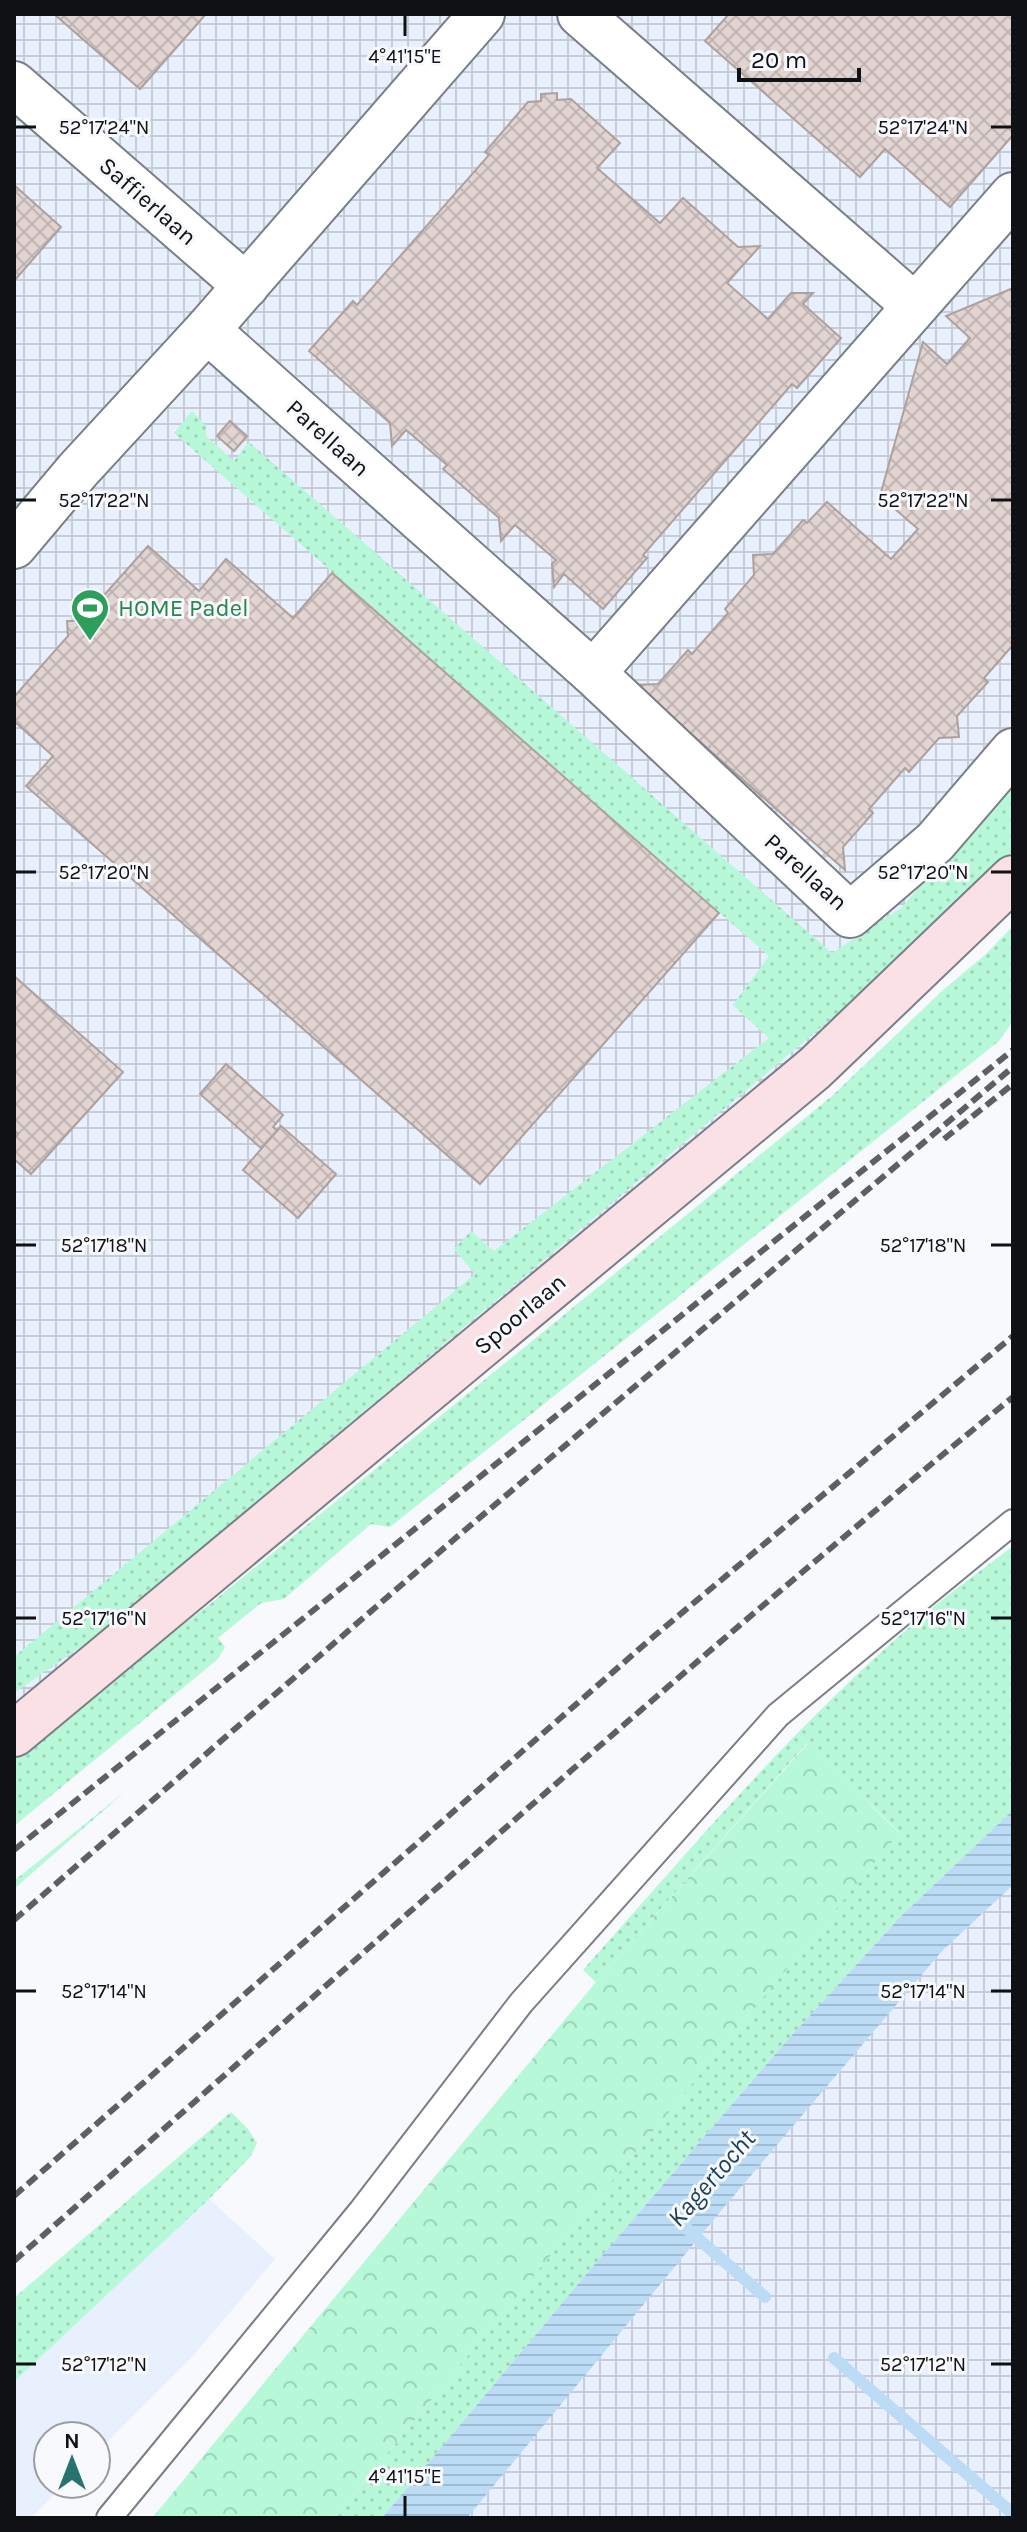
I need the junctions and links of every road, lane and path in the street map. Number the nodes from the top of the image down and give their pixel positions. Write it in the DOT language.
graph roads {
  1 [pos="482,14"];
  2 [pos="580,14"];
  3 [pos="14,84"];
  4 [pos="1013,195"];
  5 [pos="246,286"];
  6 [pos="915,306"];
  7 [pos="207,330"];
  8 [pos="14,546"];
  9 [pos="593,673"];
  10 [pos="1013,751"];
  11 [pos="1013,878"];
  12 [pos="1013,1522"];
  13 [pos="14,1734"];
  14 [pos="109,2518"];
  1 -- 5 [label="street"];
  2 -- 6 [label="street"];
  3 -- 5 [label="street, Saffierlaan"];
  4 -- 6 [label="street"];
  5 -- 7 [label="street"];
  6 -- 9 [label="street"];
  7 -- 8 [label="street"];
  7 -- 9 [label="street, Parellaan"];
  9 -- 10 [label="street, Parellaan"];
  11 -- 13 [label="main road, Spoorlaan"];
  12 -- 14 [label="lane"];
}
